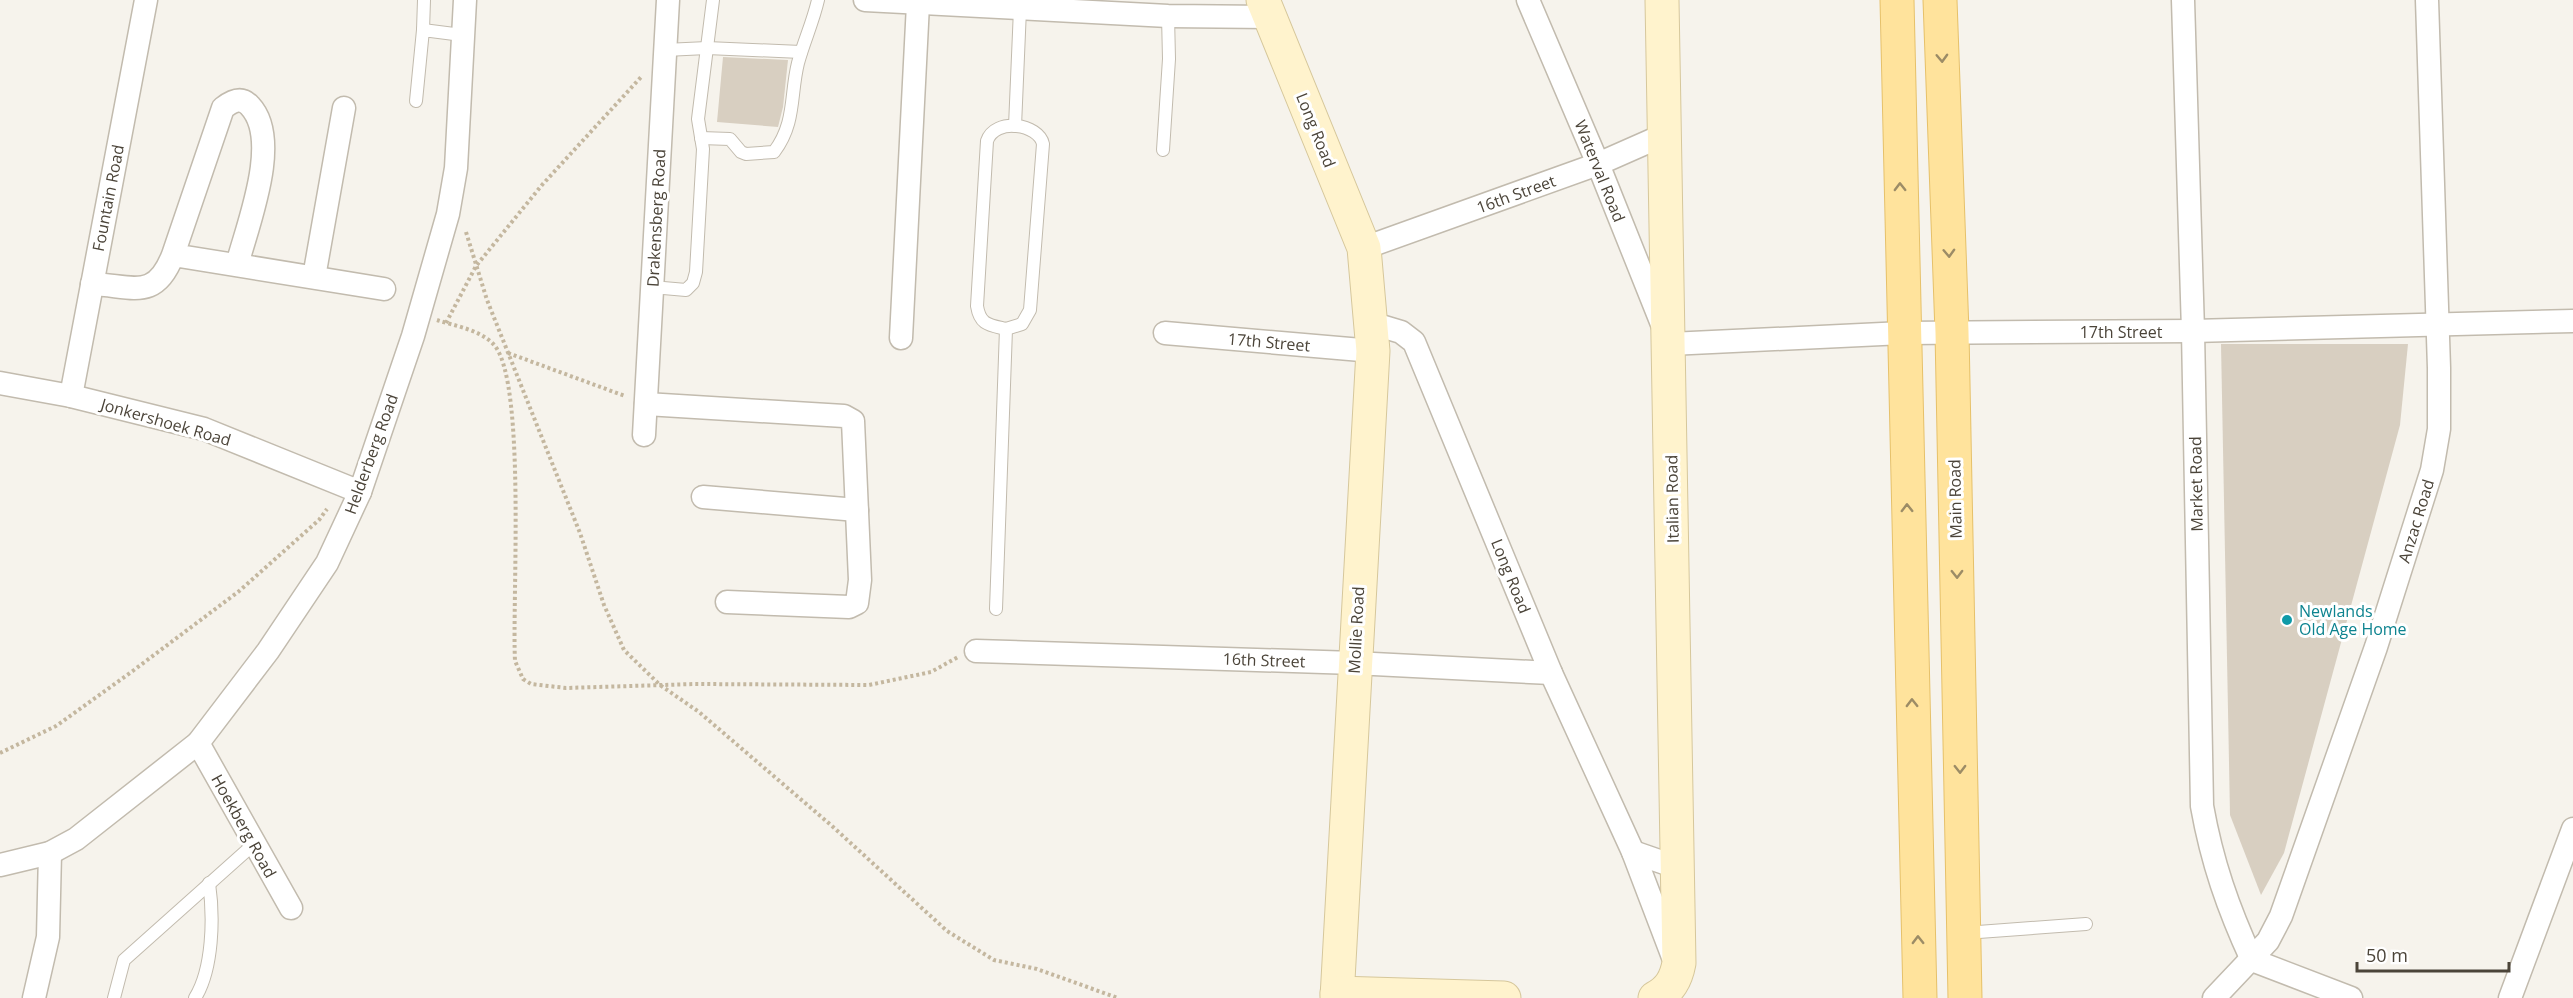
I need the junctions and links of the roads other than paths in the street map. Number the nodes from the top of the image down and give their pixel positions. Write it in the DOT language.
graph roads {
  1 [pos="146,0"];
  2 [pos="424,0"];
  3 [pos="465,0"];
  4 [pos="668,0"];
  5 [pos="713,0"];
  6 [pos="818,0"];
  7 [pos="866,0"];
  8 [pos="1528,0"];
  9 [pos="1662,0"];
  10 [pos="1897,0"];
  11 [pos="1940,0"];
  12 [pos="2183,0"];
  13 [pos="2427,0"];
  14 [pos="918,4"];
  15 [pos="1266,8"];
  16 [pos="1020,9"];
  17 [pos="1168,16"];
  18 [pos="423,30"];
  19 [pos="462,35"];
  20 [pos="707,48"];
  21 [pos="665,50"];
  22 [pos="801,52"];
  23 [pos="416,101"];
  24 [pos="344,108"];
  25 [pos="1015,126"];
  26 [pos="1666,134"];
  27 [pos="701,138"];
  28 [pos="1163,150"];
  29 [pos="1598,164"];
  30 [pos="173,255"];
  31 [pos="1365,255"];
  32 [pos="237,266"];
  33 [pos="314,278"];
  34 [pos="92,284"];
  35 [pos="652,287"];
  36 [pos="2573,321"];
  37 [pos="2436,324"];
  38 [pos="1006,329"];
  39 [pos="2193,331"];
  40 [pos="1952,332"];
  41 [pos="1165,333"];
  42 [pos="1903,333"];
  43 [pos="1372,337"];
  44 [pos="901,338"];
  45 [pos="1670,344"];
  46 [pos="0,383"];
  47 [pos="71,396"];
  48 [pos="646,404"];
  49 [pos="644,435"];
  50 [pos="353,489"];
  51 [pos="703,497"];
  52 [pos="857,510"];
  53 [pos="727,603"];
  54 [pos="996,609"];
  55 [pos="976,651"];
  56 [pos="1354,663"];
  57 [pos="1551,673"];
  58 [pos="198,743"];
  59 [pos="2573,829"];
  60 [pos="254,843"];
  61 [pos="1633,852"];
  62 [pos="50,853"];
  63 [pos="0,865"];
  64 [pos="1679,868"];
  65 [pos="209,884"];
  66 [pos="291,908"];
  67 [pos="2086,924"];
  68 [pos="1963,933"];
  69 [pos="2252,960"];
  70 [pos="1666,987"];
  71 [pos="1337,996"];
  72 [pos="34,998"];
  73 [pos="114,998"];
  74 [pos="195,998"];
  75 [pos="1504,998"];
  76 [pos="1920,998"];
  77 [pos="1965,998"];
  78 [pos="2214,998"];
  79 [pos="2351,998"];
  80 [pos="2510,998"];
  1 -- 34 [label="street, Fountain Road"];
  2 -- 18 [label="lane"];
  3 -- 19 [label="street, Helderberg Road"];
  4 -- 21 [label="street, Drakensberg Road"];
  5 -- 20 [label="lane"];
  6 -- 22 [label="lane"];
  7 -- 14 [label="street"];
  8 -- 29 [label="street, Waterval Road"];
  9 -- 26 [label="street, Italian Road"];
  42 -- 10 [label="main road, one-way"];
  11 -- 40 [label="main road, Main Road, one-way"];
  12 -- 39 [label="street, Market Road"];
  13 -- 37 [label="street, Anzac Road"];
  14 -- 16 [label="street"];
  14 -- 44 [label="street"];
  15 -- 17 [label="street"];
  15 -- 31 [label="street, Long Road"];
  16 -- 17 [label="street"];
  16 -- 25 [label="lane"];
  17 -- 28 [label="lane"];
  18 -- 19 [label="lane"];
  18 -- 23 [label="lane"];
  19 -- 50 [label="street, Helderberg Road"];
  20 -- 21 [label="lane"];
  20 -- 22 [label="lane"];
  20 -- 27 [label="lane"];
  21 -- 35 [label="street, Drakensberg Road"];
  22 -- 27 [label="lane"];
  24 -- 33 [label="street"];
  25 -- 38 [label="lane"];
  25 -- 38 [label="lane"];
  26 -- 29 [label="street, 16th Street"];
  26 -- 45 [label="street, Italian Road"];
  27 -- 35 [label="lane"];
  29 -- 31 [label="street, 16th Street"];
  29 -- 45 [label="street, Waterval Road"];
  30 -- 32 [label="street"];
  30 -- 32 [label="street"];
  30 -- 34 [label="street"];
  31 -- 43 [label="street, Mollie Road"];
  32 -- 33 [label="street"];
  32 -- 33 [label="street"];
  34 -- 47 [label="street, Fountain Road"];
  35 -- 48 [label="street, Drakensberg Road"];
  36 -- 37 [label="street, 17th Street"];
  37 -- 39 [label="street, 17th Street"];
  37 -- 69 [label="street, Anzac Road"];
  38 -- 54 [label="lane"];
  39 -- 40 [label="street, 17th Street"];
  39 -- 69 [label="street, Market Road"];
  40 -- 42 [label="street, 17th Street"];
  40 -- 68 [label="main road, Main Road, one-way"];
  41 -- 43 [label="street, 17th Street"];
  42 -- 45 [label="street, 17th Street"];
  76 -- 42 [label="main road, one-way"];
  43 -- 56 [label="street, Mollie Road"];
  43 -- 57 [label="street, Long Road"];
  45 -- 64 [label="street, Italian Road"];
  46 -- 47 [label="street, Jonkershoek Road"];
  47 -- 50 [label="street, Jonkershoek Road"];
  48 -- 49 [label="street, Drakensberg Road"];
  48 -- 52 [label="street"];
  50 -- 58 [label="street, Helderberg Road"];
  51 -- 52 [label="street"];
  52 -- 53 [label="street"];
  55 -- 56 [label="street, 16th Street"];
  56 -- 57 [label="street, 16th Street"];
  56 -- 71 [label="street, Mollie Road"];
  57 -- 61 [label="street, Long Road"];
  58 -- 60 [label="street, Hoekberg Road"];
  58 -- 62 [label="street, Helderberg Road"];
  59 -- 80 [label="street"];
  60 -- 65 [label="lane"];
  60 -- 66 [label="street, Hoekberg Road"];
  61 -- 64 [label="street"];
  61 -- 70 [label="street, Long Road"];
  62 -- 63 [label="street, Helderberg Road"];
  62 -- 72 [label="street"];
  64 -- 70 [label="street, Italian Road"];
  65 -- 73 [label="lane"];
  65 -- 74 [label="lane"];
  67 -- 68 [label="lane"];
  68 -- 77 [label="main road, Main Road"];
  69 -- 78 [label="street, Anzac Road"];
  69 -- 79 [label="street"];
  71 -- 75 [label="street"];
}
